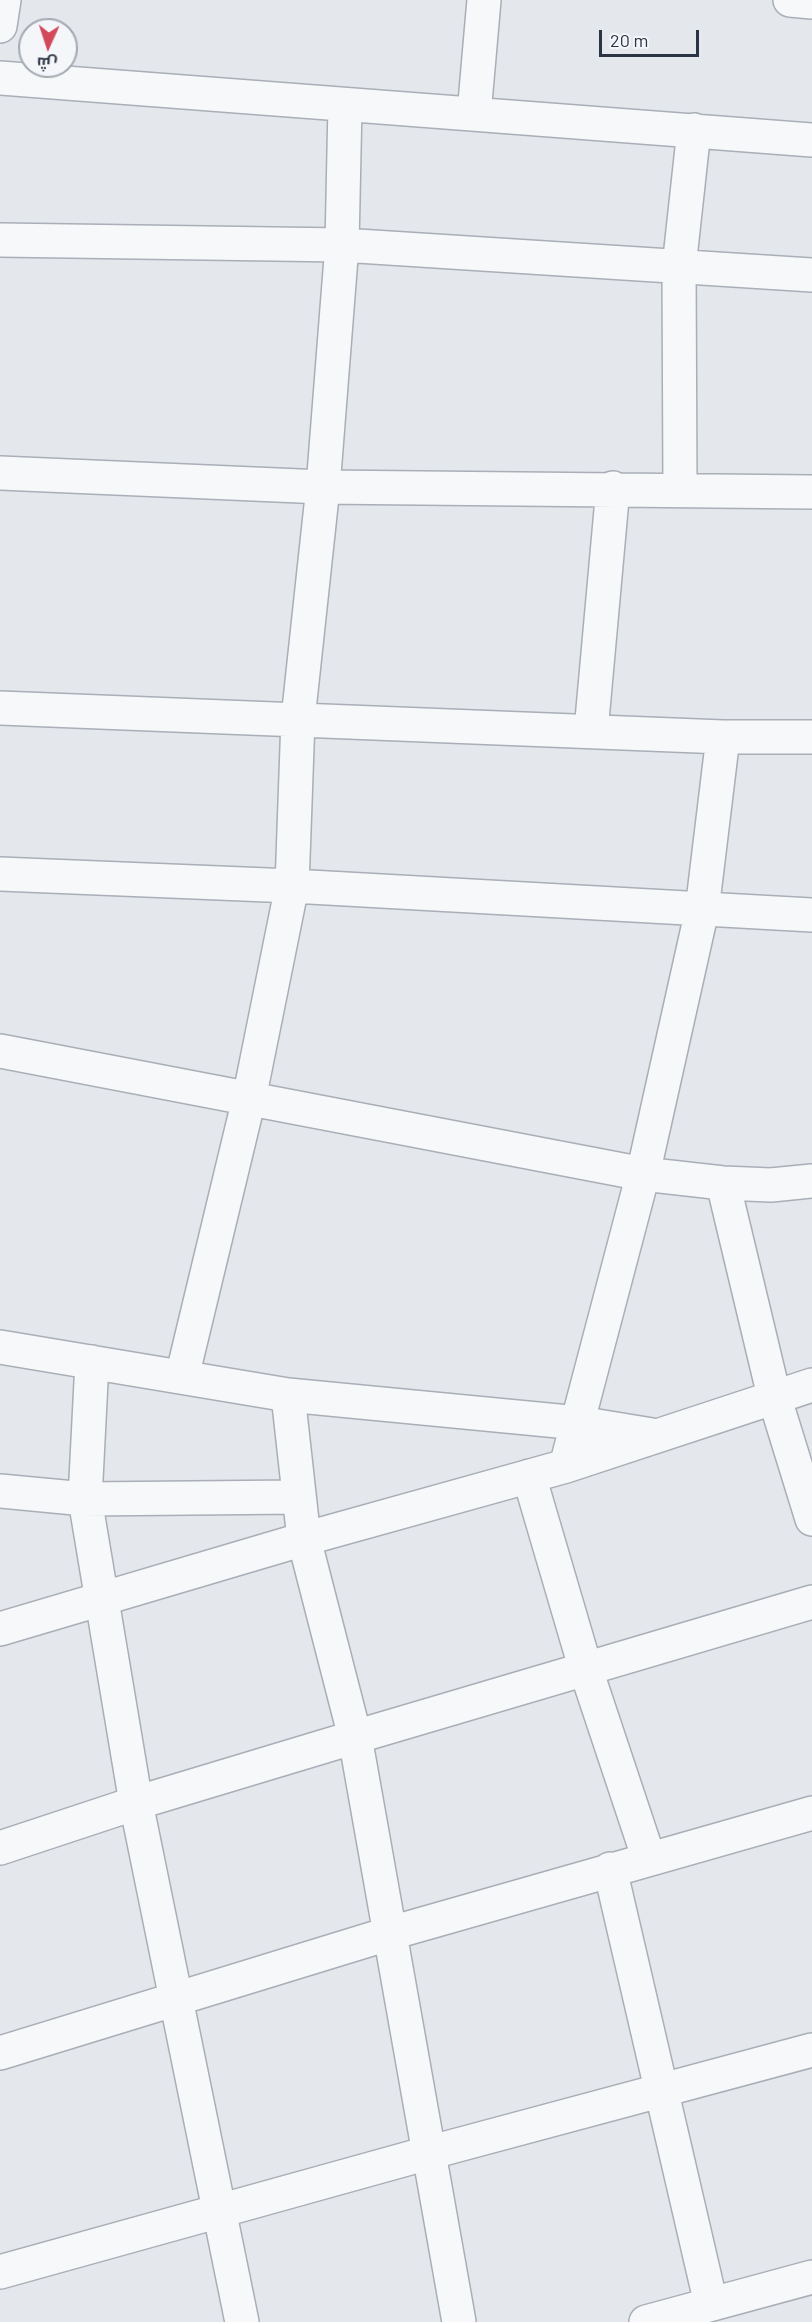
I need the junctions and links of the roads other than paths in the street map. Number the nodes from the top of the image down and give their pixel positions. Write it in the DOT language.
graph roads {
  1 [pos="4,0"];
  2 [pos="484,0"];
  3 [pos="790,0"];
  4 [pos="812,2"];
  5 [pos="0,26"];
  6 [pos="0,78"];
  7 [pos="345,105"];
  8 [pos="474,114"];
  9 [pos="694,130"];
  10 [pos="812,140"];
  11 [pos="0,240"];
  12 [pos="342,245"];
  13 [pos="679,267"];
  14 [pos="812,275"];
  15 [pos="0,473"];
  16 [pos="323,487"];
  17 [pos="614,488"];
  18 [pos="680,489"];
  19 [pos="812,492"];
  20 [pos="0,708"];
  21 [pos="298,719"];
  22 [pos="591,731"];
  23 [pos="723,737"];
  24 [pos="812,737"];
  25 [pos="0,874"];
  26 [pos="292,886"];
  27 [pos="702,910"];
  28 [pos="812,915"];
  29 [pos="0,1051"];
  30 [pos="249,1099"];
  31 [pos="643,1174"];
  32 [pos="812,1181"];
  33 [pos="723,1183"];
  34 [pos="0,1347"];
  35 [pos="92,1362"];
  36 [pos="182,1377"];
  37 [pos="812,1385"];
  38 [pos="288,1395"];
  39 [pos="774,1396"];
  40 [pos="579,1423"];
  41 [pos="655,1436"];
  42 [pos="566,1466"];
  43 [pos="529,1476"];
  44 [pos="0,1491"];
  45 [pos="298,1497"];
  46 [pos="85,1499"];
  47 [pos="812,1519"];
  48 [pos="304,1539"];
  49 [pos="102,1599"];
  50 [pos="812,1602"];
  51 [pos="0,1629"];
  52 [pos="586,1670"];
  53 [pos="355,1737"];
  54 [pos="136,1803"];
  55 [pos="812,1813"];
  56 [pos="0,1848"];
  57 [pos="649,1858"];
  58 [pos="610,1869"];
  59 [pos="391,1933"];
  60 [pos="175,1999"];
  61 [pos="812,2050"];
  62 [pos="0,2053"];
  63 [pos="661,2091"];
  64 [pos="428,2153"];
  65 [pos="220,2212"];
  66 [pos="0,2272"];
  67 [pos="812,2277"];
  68 [pos="711,2304"];
  69 [pos="242,2322"];
  70 [pos="459,2322"];
  71 [pos="646,2322"];
  1 -- 5 [label="street"];
  2 -- 8 [label="street"];
  3 -- 4 [label="street"];
  6 -- 7 [label="street"];
  7 -- 8 [label="street"];
  7 -- 12 [label="street"];
  8 -- 9 [label="street"];
  9 -- 10 [label="street"];
  9 -- 13 [label="street"];
  11 -- 12 [label="street"];
  12 -- 13 [label="street"];
  12 -- 16 [label="street"];
  13 -- 14 [label="street"];
  13 -- 18 [label="street"];
  15 -- 16 [label="street"];
  16 -- 17 [label="street"];
  16 -- 21 [label="street"];
  17 -- 18 [label="street"];
  17 -- 22 [label="street"];
  18 -- 19 [label="street"];
  20 -- 21 [label="street"];
  21 -- 22 [label="street"];
  21 -- 26 [label="street"];
  22 -- 23 [label="street"];
  23 -- 24 [label="street"];
  23 -- 27 [label="street"];
  25 -- 26 [label="street"];
  26 -- 27 [label="street"];
  26 -- 30 [label="street"];
  27 -- 28 [label="street"];
  27 -- 31 [label="street"];
  29 -- 30 [label="street"];
  30 -- 31 [label="street"];
  30 -- 36 [label="street"];
  31 -- 33 [label="street"];
  31 -- 40 [label="street"];
  32 -- 33 [label="street"];
  33 -- 39 [label="street"];
  34 -- 35 [label="street"];
  35 -- 36 [label="street"];
  35 -- 46 [label="street"];
  36 -- 38 [label="street"];
  37 -- 39 [label="street"];
  38 -- 40 [label="street"];
  38 -- 45 [label="street"];
  39 -- 41 [label="street"];
  39 -- 47 [label="street"];
  40 -- 41 [label="street"];
  40 -- 42 [label="street"];
  41 -- 42 [label="street"];
  42 -- 43 [label="street"];
  43 -- 48 [label="street"];
  43 -- 52 [label="street"];
  44 -- 46 [label="street"];
  45 -- 46 [label="street"];
  45 -- 48 [label="street"];
  46 -- 49 [label="street"];
  48 -- 49 [label="street"];
  48 -- 53 [label="street"];
  49 -- 51 [label="street"];
  49 -- 54 [label="street"];
  50 -- 52 [label="street"];
  52 -- 53 [label="street"];
  52 -- 57 [label="street"];
  53 -- 54 [label="street"];
  53 -- 59 [label="street"];
  54 -- 56 [label="street"];
  54 -- 60 [label="street"];
  55 -- 57 [label="street"];
  57 -- 58 [label="street"];
  58 -- 59 [label="street"];
  58 -- 63 [label="street"];
  59 -- 60 [label="street"];
  59 -- 64 [label="street"];
  60 -- 62 [label="street"];
  60 -- 65 [label="street"];
  61 -- 63 [label="street"];
  63 -- 64 [label="street"];
  63 -- 68 [label="street"];
  64 -- 65 [label="street"];
  64 -- 70 [label="street"];
  65 -- 66 [label="street"];
  65 -- 69 [label="street"];
  67 -- 68 [label="street"];
  68 -- 71 [label="street"];
}
